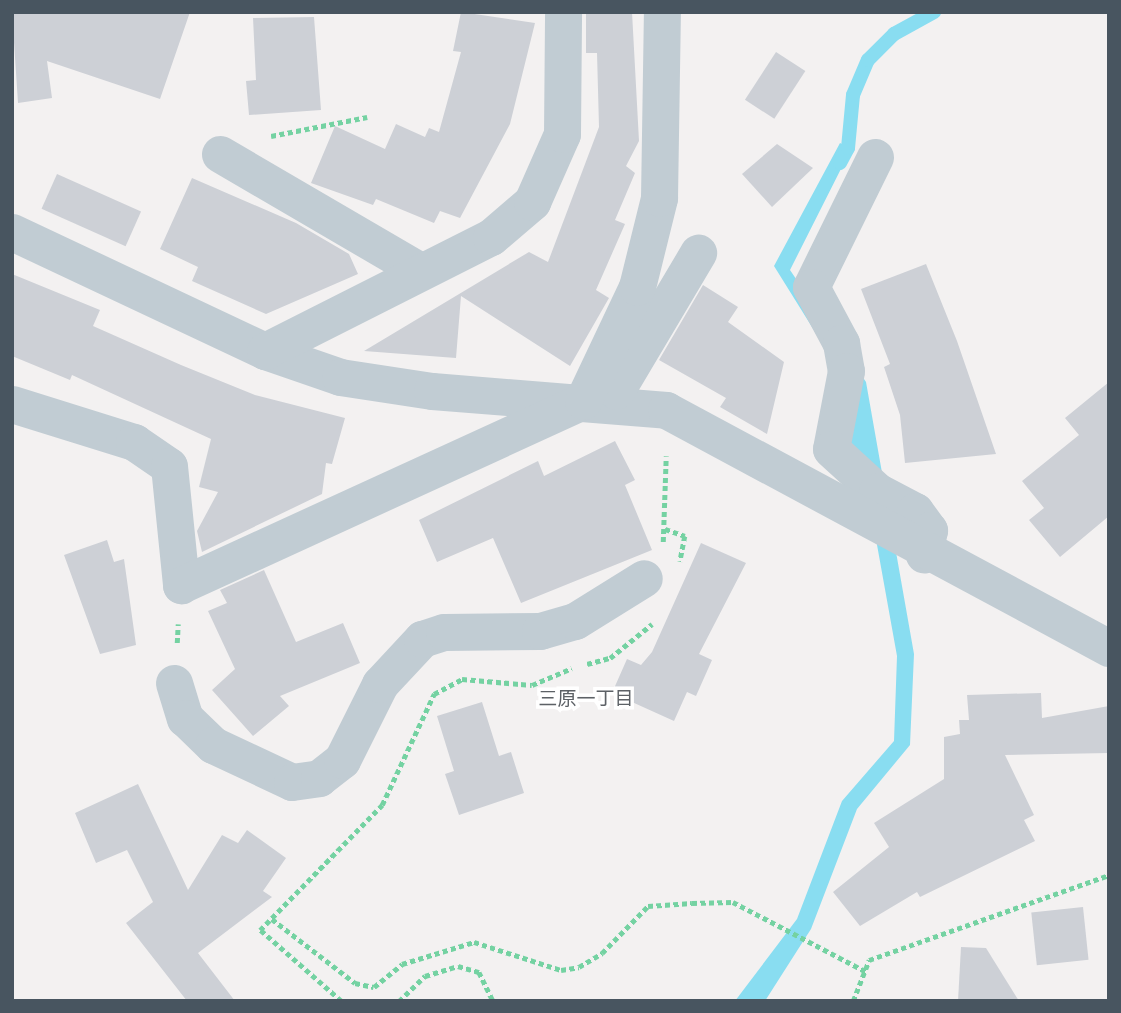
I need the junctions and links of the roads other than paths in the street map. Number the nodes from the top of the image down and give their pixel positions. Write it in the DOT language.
graph roads {
  1 [pos="563,12"];
  2 [pos="662,12"];
  3 [pos="220,154"];
  4 [pos="875,157"];
  5 [pos="12,232"];
  6 [pos="698,253"];
  7 [pos="420,271"];
  8 [pos="265,351"];
  9 [pos="596,402"];
  10 [pos="12,404"];
  11 [pos="924,554"];
  12 [pos="660,577"];
  13 [pos="1109,648"];
  14 [pos="174,683"];
  1 -- 7 [label="street"];
  2 -- 9 [label="street"];
  3 -- 7 [label="street"];
  4 -- 11 [label="street"];
  5 -- 8 [label="street"];
  6 -- 9 [label="street"];
  7 -- 8 [label="street"];
  8 -- 9 [label="street"];
  9 -- 10 [label="street"];
  9 -- 11 [label="street"];
  11 -- 13 [label="street"];
  12 -- 14 [label="street"];
}
